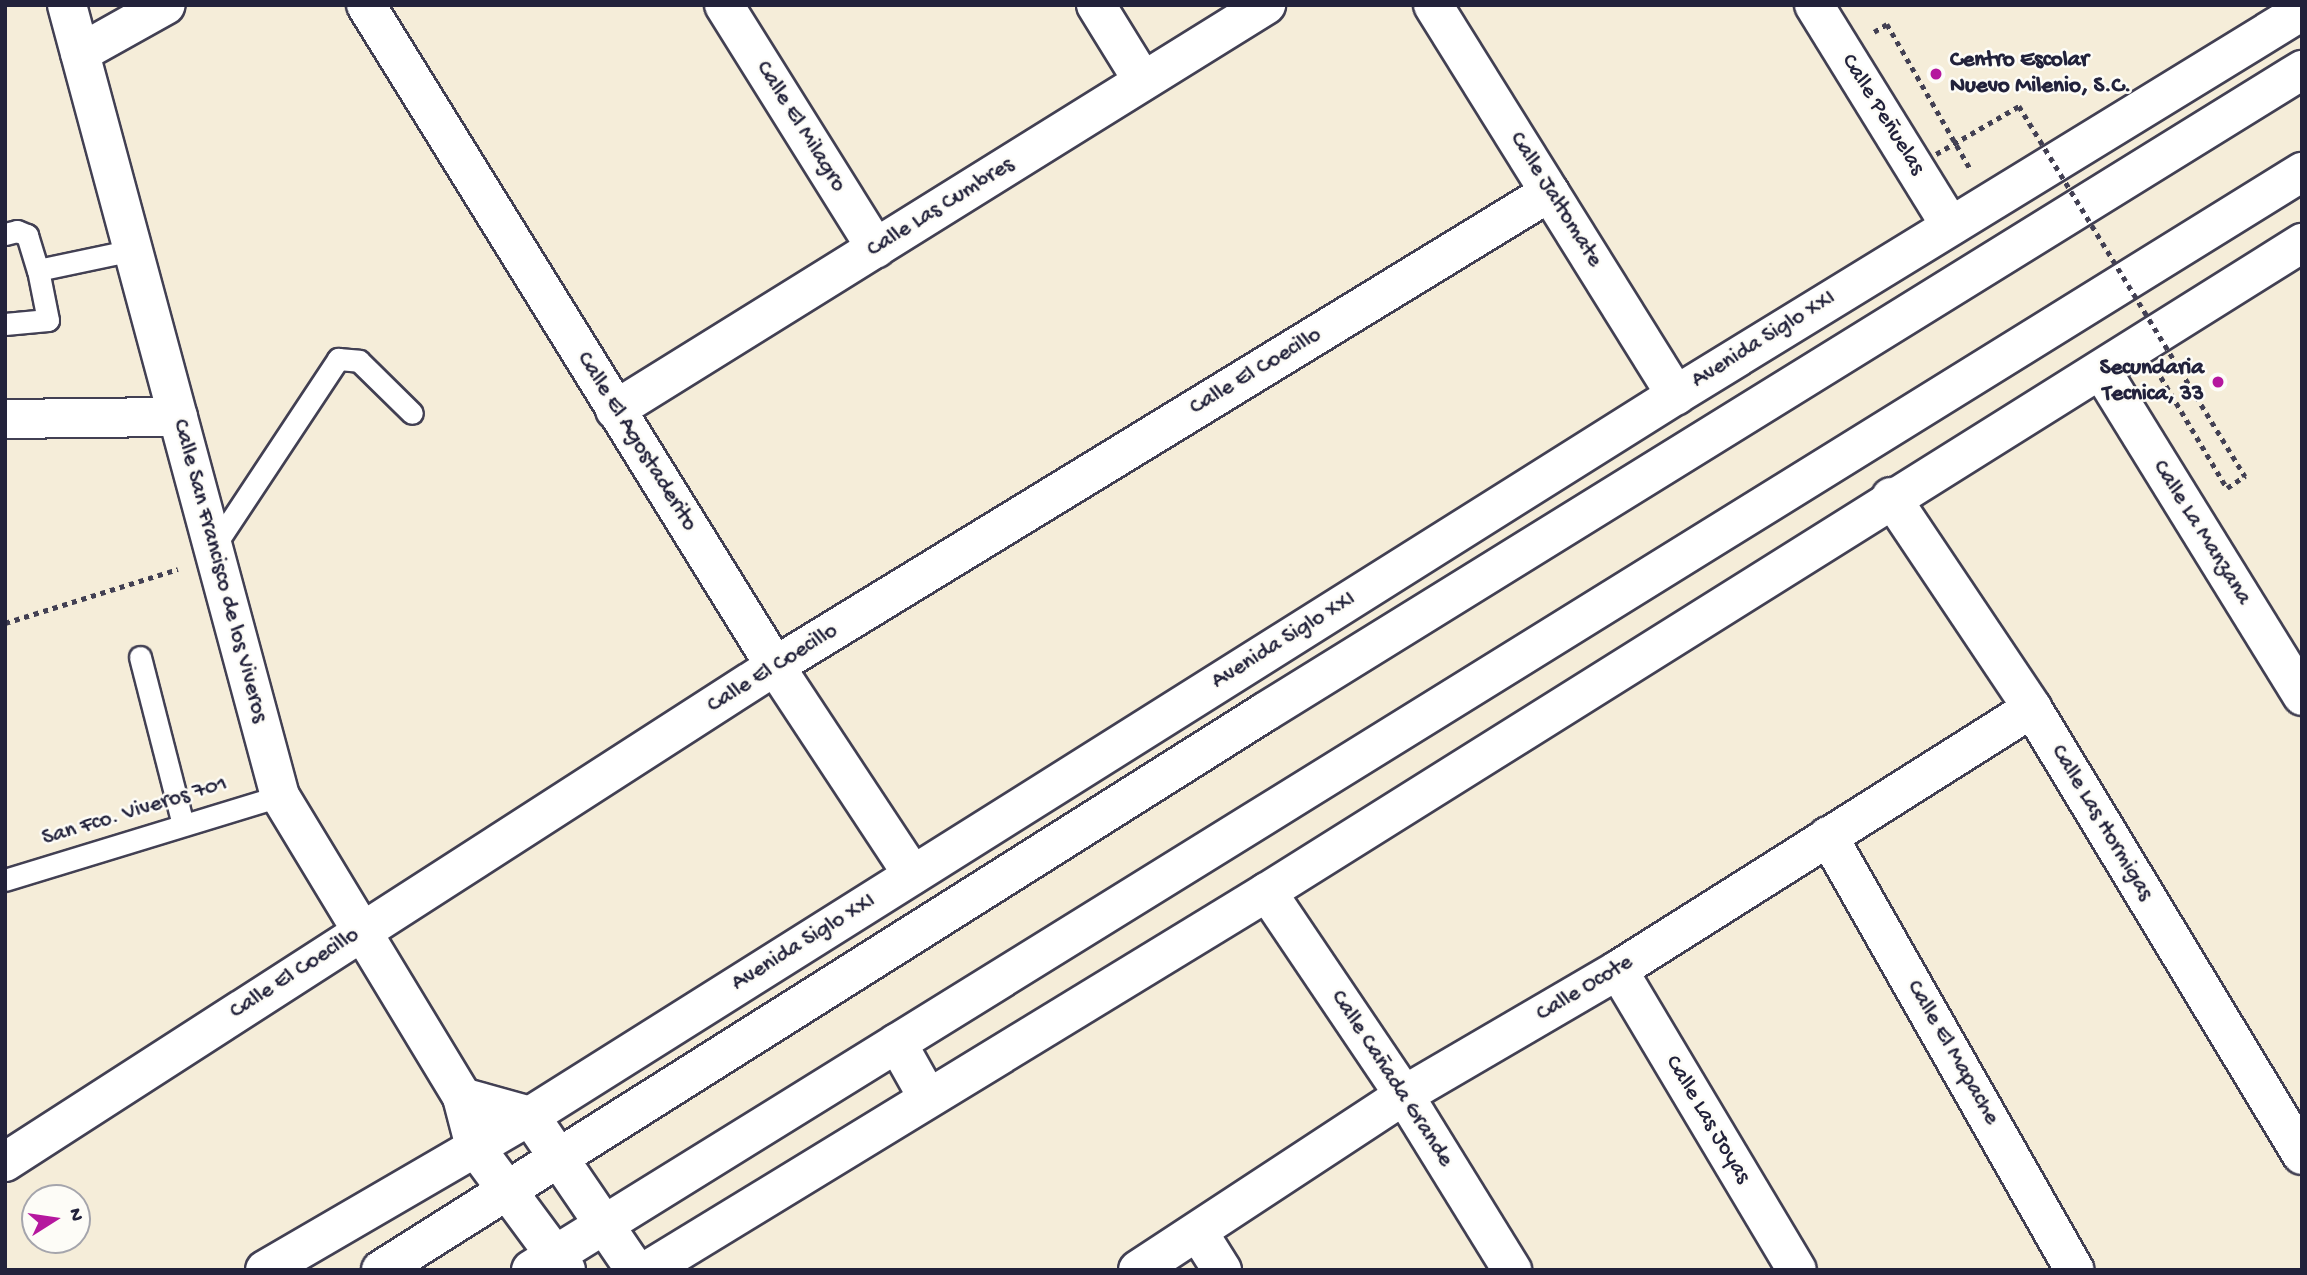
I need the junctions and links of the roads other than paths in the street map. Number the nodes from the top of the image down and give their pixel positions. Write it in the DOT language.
graph roads {
  1 [pos="67,5"];
  2 [pos="166,5"];
  3 [pos="366,5"];
  4 [pos="724,5"];
  5 [pos="1096,5"];
  6 [pos="1266,5"];
  7 [pos="1433,5"];
  8 [pos="1814,5"];
  9 [pos="2302,11"];
  10 [pos="80,53"];
  11 [pos="2302,70"];
  12 [pos="1143,81"];
  13 [pos="2302,172"];
  14 [pos="1550,192"];
  15 [pos="1950,225"];
  16 [pos="5,234"];
  17 [pos="2302,243"];
  18 [pos="876,248"];
  19 [pos="133,250"];
  20 [pos="38,270"];
  21 [pos="5,324"];
  22 [pos="2101,370"];
  23 [pos="1676,395"];
  24 [pos="615,410"];
  25 [pos="412,413"];
  26 [pos="178,417"];
  27 [pos="5,419"];
  28 [pos="1891,496"];
  29 [pos="214,553"];
  30 [pos="140,657"];
  31 [pos="775,666"];
  32 [pos="1239,668"];
  33 [pos="2302,696"];
  34 [pos="2032,708"];
  35 [pos="1265,712"];
  36 [pos="280,796"];
  37 [pos="183,824"];
  38 [pos="1828,836"];
  39 [pos="912,875"];
  40 [pos="5,880"];
  41 [pos="1266,891"];
  42 [pos="362,931"];
  43 [pos="1618,970"];
  44 [pos="897,1043"];
  45 [pos="1404,1095"];
  46 [pos="462,1097"];
  47 [pos="928,1098"];
  48 [pos="530,1116"];
  49 [pos="475,1147"];
  50 [pos="2302,1155"];
  51 [pos="561,1160"];
  52 [pos="5,1162"];
  53 [pos="509,1191"];
  54 [pos="604,1225"];
  55 [pos="1198,1232"];
  56 [pos="551,1265"];
  57 [pos="265,1270"];
  58 [pos="381,1270"];
  59 [pos="635,1270"];
  60 [pos="648,1270"];
  61 [pos="1138,1270"];
  62 [pos="1222,1270"];
  63 [pos="1512,1270"];
  64 [pos="1797,1270"];
  65 [pos="2075,1270"];
  1 -- 10 [label="main road, Calle San Francisco de los Viveros"];
  2 -- 10 [label="main road"];
  3 -- 24 [label="main road, Calle El Agostaderito"];
  4 -- 18 [label="main road, Calle El Milagro"];
  5 -- 12 [label="main road"];
  6 -- 12 [label="main road, Calle Las Cumbres"];
  7 -- 14 [label="main road, Calle Jaltomate"];
  8 -- 15 [label="main road, Calle Peñuelas"];
  9 -- 15 [label="main road, Avenida Siglo XXI"];
  10 -- 19 [label="main road, Calle San Francisco de los Viveros"];
  11 -- 35 [label="main road"];
  12 -- 18 [label="main road, Calle Las Cumbres"];
  13 -- 44 [label="main road"];
  14 -- 23 [label="main road, Calle Jaltomate"];
  14 -- 31 [label="main road, Calle El Coecillo"];
  15 -- 23 [label="main road, Avenida Siglo XXI"];
  16 -- 20 [label="lane"];
  17 -- 22 [label="main road"];
  18 -- 24 [label="main road, Calle Las Cumbres"];
  19 -- 20 [label="lane"];
  19 -- 26 [label="main road, Calle San Francisco de los Viveros"];
  20 -- 21 [label="lane"];
  22 -- 28 [label="main road"];
  22 -- 33 [label="main road, Calle La Manzana"];
  23 -- 32 [label="main road, Avenida Siglo XXI"];
  24 -- 31 [label="main road, Calle El Agostaderito"];
  25 -- 29 [label="lane"];
  26 -- 27 [label="main road"];
  26 -- 29 [label="main road, Calle San Francisco de los Viveros"];
  28 -- 34 [label="main road, Calle Las Hormigas"];
  28 -- 41 [label="main road"];
  29 -- 36 [label="main road, Calle San Francisco de los Viveros"];
  30 -- 37 [label="lane"];
  31 -- 39 [label="main road, Calle El Agostaderito"];
  31 -- 42 [label="main road, Calle El Coecillo"];
  32 -- 35 [label="main road"];
  32 -- 39 [label="main road, Avenida Siglo XXI"];
  34 -- 38 [label="main road, Calle Ocote"];
  34 -- 50 [label="main road, Calle Las Hormigas"];
  35 -- 51 [label="main road"];
  36 -- 37 [label="lane, San Fco. Viveros 701"];
  36 -- 42 [label="main road, Calle San Francisco de los Viveros"];
  37 -- 40 [label="lane, San Fco. Viveros 701"];
  38 -- 43 [label="main road, Calle Ocote"];
  38 -- 65 [label="main road, Calle El Mapache"];
  39 -- 48 [label="main road, Avenida Siglo XXI"];
  41 -- 45 [label="main road, Calle Cañada Grande"];
  41 -- 47 [label="main road"];
  42 -- 46 [label="main road, Calle San Francisco de los Viveros"];
  42 -- 52 [label="main road, Calle El Coecillo"];
  43 -- 45 [label="main road, Calle Ocote"];
  43 -- 64 [label="main road, Calle Las Joyas"];
  44 -- 47 [label="main road"];
  44 -- 54 [label="main road"];
  45 -- 55 [label="main road, Calle Ocote"];
  45 -- 63 [label="main road, Calle Cañada Grande"];
  46 -- 48 [label="main road"];
  46 -- 49 [label="main road, Calle San Francisco de los Viveros"];
  47 -- 60 [label="main road"];
  48 -- 49 [label="main road, Avenida Siglo XXI"];
  48 -- 51 [label="main road"];
  49 -- 53 [label="main road"];
  49 -- 57 [label="main road, Avenida Siglo XXI"];
  51 -- 53 [label="main road"];
  51 -- 54 [label="main road"];
  53 -- 56 [label="main road"];
  53 -- 58 [label="main road"];
  54 -- 56 [label="main road"];
  54 -- 59 [label="main road"];
  55 -- 61 [label="main road, Calle Ocote"];
  55 -- 62 [label="main road"];
}
